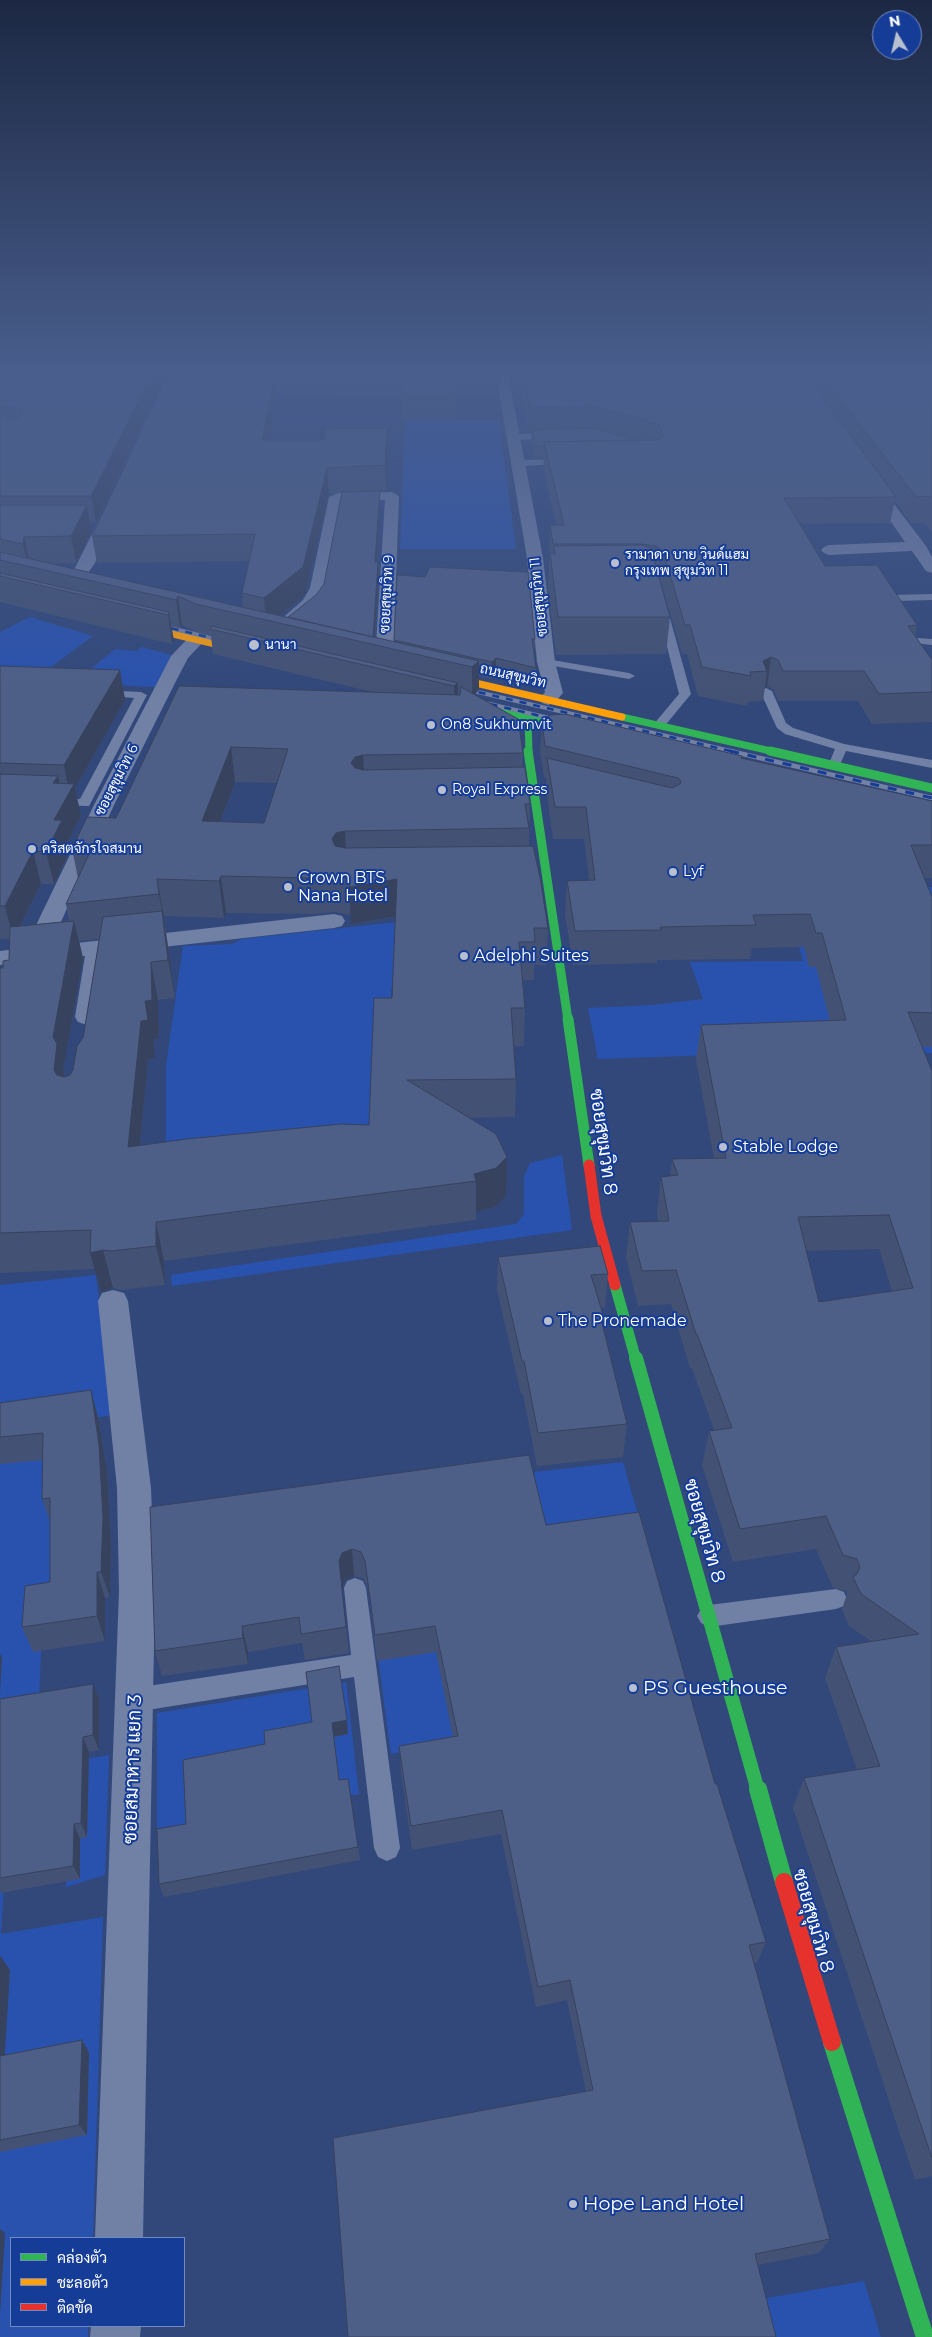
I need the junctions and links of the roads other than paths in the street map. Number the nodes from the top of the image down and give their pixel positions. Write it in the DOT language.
graph roads {
  1 [pos="523,483"];
  2 [pos="872,483"];
  3 [pos="114,502"];
  4 [pos="918,546"];
  5 [pos="829,550"];
  6 [pos="932,568"];
  7 [pos="53,584"];
  8 [pos="74,589"];
  9 [pos="932,597"];
  10 [pos="659,599"];
  11 [pos="904,620"];
  12 [pos="121,622"];
  13 [pos="276,630"];
  14 [pos="196,640"];
  15 [pos="932,642"];
  16 [pos="262,655"];
  17 [pos="928,656"];
  18 [pos="383,661"];
  19 [pos="546,662"];
  20 [pos="428,672"];
  21 [pos="629,676"];
  22 [pos="766,691"];
  23 [pos="92,693"];
  24 [pos="548,700"];
  25 [pos="462,702"];
  26 [pos="528,718"];
  27 [pos="659,725"];
  28 [pos="585,731"];
  29 [pos="842,746"];
  30 [pos="932,764"];
  31 [pos="834,766"];
  32 [pos="932,788"];
  33 [pos="46,802"];
  34 [pos="84,803"];
  35 [pos="104,805"];
  36 [pos="334,921"];
  37 [pos="98,947"];
  38 [pos="34,954"];
  39 [pos="0,958"];
  40 [pos="83,1039"];
  41 [pos="113,1301"];
  42 [pos="354,1588"];
  43 [pos="836,1599"];
  44 [pos="709,1616"];
  45 [pos="364,1664"];
  46 [pos="135,1700"];
  47 [pos="387,1848"];
  48 [pos="118,2237"];
  49 [pos="925,2337"];
  1 -- 19 [label="street, ซอยสุขุมวิท 11"];
  2 -- 4 [label="street"];
  3 -- 7 [label="street"];
  4 -- 5 [label="street"];
  4 -- 6 [label="street"];
  7 -- 8 [label="street"];
  9 -- 11 [label="lane"];
  10 -- 27 [label="lane"];
  12 -- 14 [label="street"];
  13 -- 18 [label="street, ซอยสุขุมวิท 9"];
  14 -- 16 [label="street"];
  14 -- 35 [label="street, ซอยสุขุมวิท 6"];
  15 -- 17 [label="lane"];
  19 -- 21 [label="lane"];
  19 -- 24 [label="street, ซอยสุขุมวิท 11"];
  20 -- 24 [label="street, ถนนสุขุมวิท"];
  22 -- 29 [label="lane"];
  23 -- 34 [label="lane"];
  24 -- 26 [label="street"];
  24 -- 27 [label="street, ถนนสุขุมวิท"];
  25 -- 26 [label="street"];
  26 -- 28 [label="street"];
  26 -- 44 [label="street, ซอยสุขุมวิท 8"];
  27 -- 31 [label="street, ถนนสุขุมวิท"];
  29 -- 30 [label="lane"];
  29 -- 31 [label="lane"];
  31 -- 32 [label="street, ถนนสุขุมวิท"];
  33 -- 34 [label="lane"];
  34 -- 35 [label="lane"];
  35 -- 38 [label="street, ซอยสุขุมวิท 6"];
  36 -- 37 [label="street"];
  37 -- 38 [label="street"];
  37 -- 40 [label="street"];
  38 -- 39 [label="street"];
  41 -- 46 [label="street, ซอยสมาหาร แยก 3"];
  42 -- 45 [label="lane"];
  43 -- 44 [label="lane"];
  44 -- 49 [label="street, ซอยสุขุมวิท 8"];
  45 -- 46 [label="lane"];
  45 -- 47 [label="lane"];
  46 -- 48 [label="street, ซอยสมาหาร แยก 3"];
}
